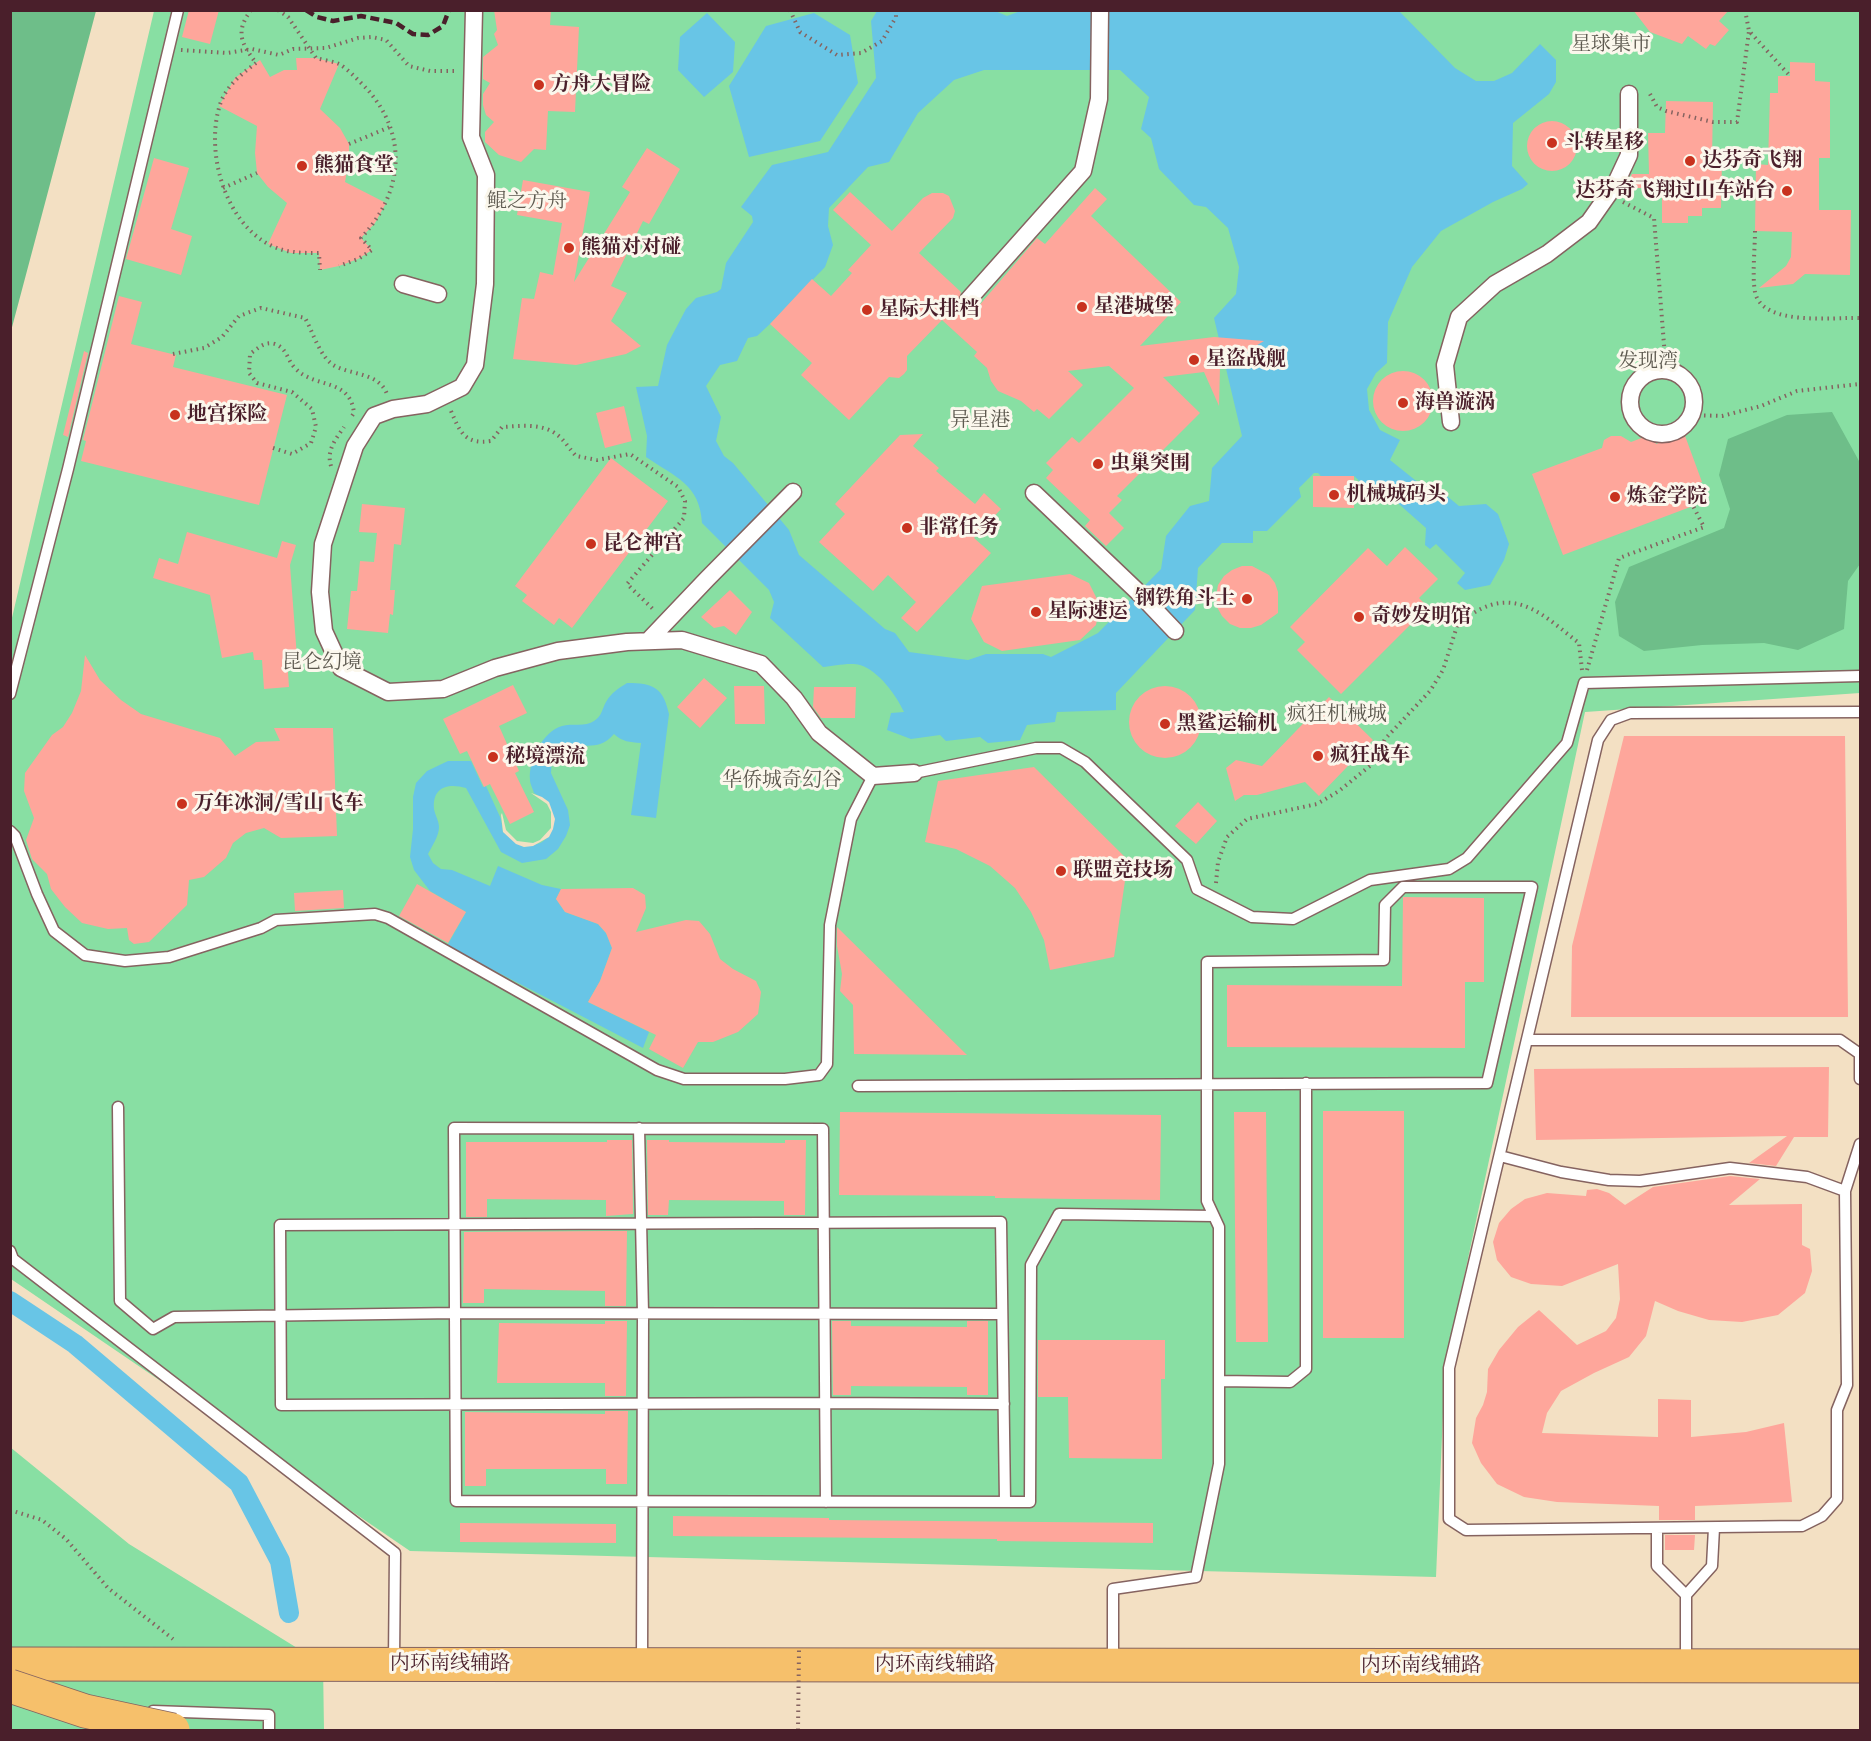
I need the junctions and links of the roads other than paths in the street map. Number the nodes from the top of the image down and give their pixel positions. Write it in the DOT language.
graph roads {
  1 [pos="178,10"];
  2 [pos="474,10"];
  3 [pos="1100,10"];
  4 [pos="1629,94"];
  5 [pos="403,284"];
  6 [pos="438,294"];
  7 [pos="968,300"];
  8 [pos="1666,370"];
  9 [pos="1451,422"];
  10 [pos="793,492"];
  11 [pos="1034,493"];
  12 [pos="1175,631"];
  13 [pos="648,641"];
  14 [pos="1860,676"];
  15 [pos="10,694"];
  16 [pos="1860,712"];
  17 [pos="914,773"];
  18 [pos="873,776"];
  19 [pos="10,831"];
  20 [pos="1527,1040"];
  21 [pos="1860,1054"];
  22 [pos="1860,1079"];
  23 [pos="1306,1083"];
  24 [pos="1207,1084"];
  25 [pos="858,1086"];
  26 [pos="118,1107"];
  27 [pos="639,1128"];
  28 [pos="1860,1144"];
  29 [pos="1500,1156"];
  30 [pos="1845,1191"];
  31 [pos="1214,1216"];
  32 [pos="824,1223"];
  33 [pos="454,1224"];
  34 [pos="640,1224"];
  35 [pos="10,1251"];
  36 [pos="455,1313"];
  37 [pos="644,1313"];
  38 [pos="825,1313"];
  39 [pos="1002,1314"];
  40 [pos="281,1316"];
  41 [pos="1219,1381"];
  42 [pos="825,1402"];
  43 [pos="643,1403"];
  44 [pos="455,1404"];
  45 [pos="1004,1404"];
  46 [pos="643,1501"];
  47 [pos="826,1502"];
  48 [pos="1005,1502"];
  49 [pos="1656,1528"];
  50 [pos="1714,1528"];
  51 [pos="1686,1595"];
  52 [pos="10,1664"];
  53 [pos="170,1664"];
  54 [pos="394,1664"];
  55 [pos="642,1665"];
  56 [pos="1113,1665"];
  57 [pos="1686,1666"];
  58 [pos="1860,1666"];
  59 [pos="10,1688"];
  60 [pos="41,1708"];
  61 [pos="173,1731"];
  62 [pos="269,1731"];
  1 -- 15 [label="lane"];
  2 -- 13 [label="street"];
  3 -- 7 [label="street"];
  4 -- 9 [label="street"];
  5 -- 6 [label="street"];
  8 -- 8 [label="street"];
  10 -- 13 [label="street"];
  11 -- 12 [label="street"];
  13 -- 18 [label="street"];
  14 -- 17 [label="lane"];
  16 -- 20 [label="lane"];
  17 -- 18 [label="street"];
  18 -- 19 [label="lane"];
  20 -- 21 [label="lane"];
  20 -- 29 [label="lane"];
  21 -- 22 [label="lane"];
  23 -- 24 [label="lane"];
  23 -- 24 [label="lane"];
  23 -- 41 [label="lane"];
  24 -- 25 [label="lane"];
  24 -- 31 [label="lane"];
  26 -- 40 [label="lane"];
  27 -- 32 [label="lane"];
  27 -- 33 [label="lane"];
  27 -- 34 [label="lane"];
  28 -- 30 [label="lane"];
  29 -- 30 [label="lane"];
  29 -- 49 [label="lane"];
  30 -- 50 [label="lane"];
  31 -- 41 [label="lane"];
  31 -- 48 [label="lane"];
  32 -- 34 [label="lane"];
  32 -- 38 [label="lane"];
  32 -- 39 [label="lane"];
  33 -- 34 [label="lane"];
  33 -- 36 [label="lane"];
  33 -- 40 [label="lane"];
  34 -- 37 [label="lane"];
  35 -- 54 [label="lane"];
  36 -- 37 [label="lane"];
  36 -- 40 [label="lane"];
  36 -- 44 [label="lane"];
  37 -- 38 [label="lane"];
  37 -- 43 [label="lane"];
  38 -- 39 [label="lane"];
  38 -- 42 [label="lane"];
  39 -- 45 [label="lane"];
  40 -- 44 [label="lane"];
  41 -- 56 [label="lane"];
  42 -- 43 [label="lane"];
  42 -- 45 [label="lane"];
  42 -- 47 [label="lane"];
  43 -- 44 [label="lane"];
  43 -- 46 [label="lane"];
  44 -- 46 [label="lane"];
  45 -- 48 [label="lane"];
  46 -- 47 [label="lane"];
  46 -- 55 [label="lane"];
  47 -- 48 [label="lane"];
  49 -- 50 [label="lane"];
  49 -- 51 [label="lane"];
  50 -- 51 [label="lane"];
  51 -- 57 [label="lane"];
  52 -- 53 [label="main road, 内环南线辅路"];
  53 -- 54 [label="main road, 内环南线辅路"];
  53 -- 59 [label="main road"];
  54 -- 55 [label="main road, 内环南线辅路"];
  55 -- 56 [label="main road, 内环南线辅路"];
  56 -- 57 [label="main road, 内环南线辅路"];
  57 -- 58 [label="main road, 内环南线辅路"];
  59 -- 61 [label="main road, bridge"];
  60 -- 62 [label="lane"];
}
